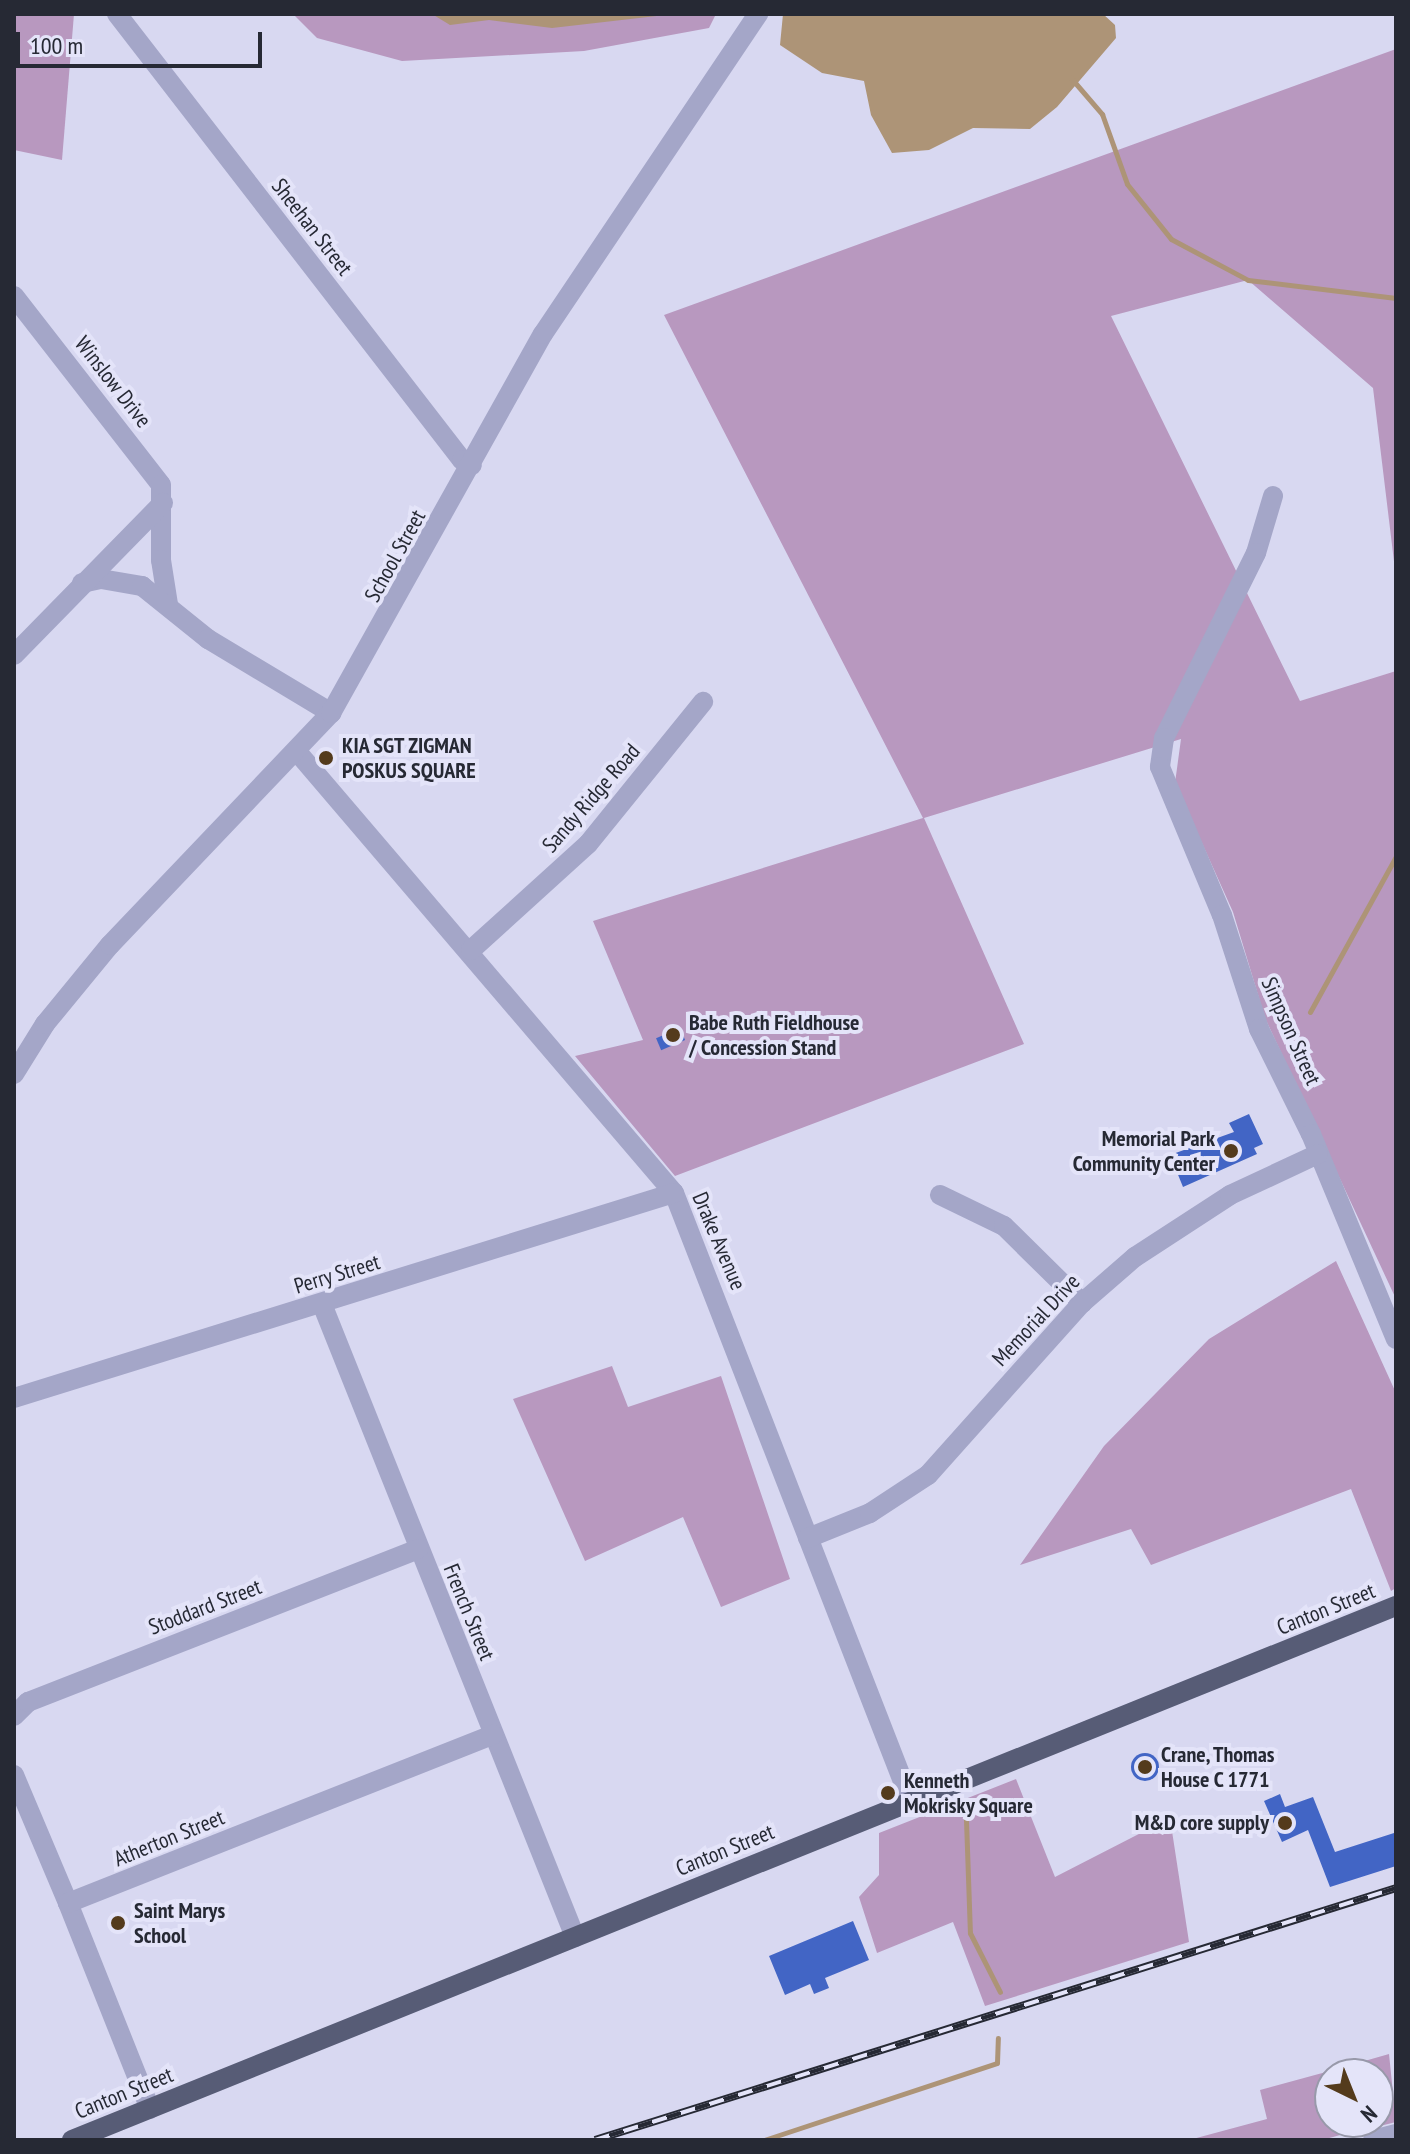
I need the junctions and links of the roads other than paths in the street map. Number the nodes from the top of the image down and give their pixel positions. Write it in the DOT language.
graph roads {
  1 [pos="117,14"];
  2 [pos="758,14"];
  3 [pos="14,296"];
  4 [pos="472,465"];
  5 [pos="1273,496"];
  6 [pos="163,503"];
  7 [pos="82,583"];
  8 [pos="168,604"];
  9 [pos="14,655"];
  10 [pos="703,702"];
  11 [pos="331,713"];
  12 [pos="299,754"];
  13 [pos="471,950"];
  14 [pos="14,1074"];
  15 [pos="1318,1154"];
  16 [pos="674,1193"];
  17 [pos="940,1195"];
  18 [pos="1082,1303"];
  19 [pos="322,1304"];
  20 [pos="1396,1339"];
  21 [pos="14,1398"];
  22 [pos="808,1538"];
  23 [pos="418,1549"];
  24 [pos="1396,1606"];
  25 [pos="14,1716"];
  26 [pos="493,1735"];
  27 [pos="14,1775"];
  28 [pos="911,1802"];
  29 [pos="68,1903"];
  30 [pos="575,1937"];
  31 [pos="150,2109"];
  32 [pos="1396,2134"];
  33 [pos="72,2140"];
  34 [pos="1373,2140"];
  1 -- 4 [label="street, Sheehan Street"];
  2 -- 4 [label="street, School Street"];
  3 -- 6 [label="street, Winslow Drive"];
  4 -- 11 [label="street, School Street"];
  5 -- 15 [label="street, Simpson Street"];
  6 -- 7 [label="street"];
  6 -- 8 [label="street, Winslow Drive"];
  7 -- 8 [label="street"];
  7 -- 9 [label="street"];
  8 -- 11 [label="street"];
  10 -- 13 [label="street, Sandy Ridge Road"];
  11 -- 12 [label="street, School Street"];
  12 -- 13 [label="street, Drake Avenue"];
  12 -- 14 [label="street, School Street"];
  13 -- 16 [label="street, Drake Avenue"];
  15 -- 18 [label="street, Memorial Drive"];
  15 -- 20 [label="street, Simpson Street"];
  16 -- 19 [label="street, Perry Street"];
  16 -- 22 [label="street, Drake Avenue"];
  17 -- 18 [label="street"];
  18 -- 22 [label="street, Memorial Drive"];
  19 -- 21 [label="street, Perry Street"];
  19 -- 23 [label="street, French Street"];
  22 -- 28 [label="street, Drake Avenue"];
  23 -- 25 [label="street, Stoddard Street"];
  23 -- 26 [label="street, French Street"];
  24 -- 28 [label="main road, Canton Street"];
  26 -- 29 [label="street, Atherton Street"];
  26 -- 30 [label="street, French Street"];
  27 -- 29 [label="street"];
  28 -- 30 [label="main road, Canton Street"];
  29 -- 31 [label="street"];
  30 -- 31 [label="main road, Canton Street"];
  31 -- 33 [label="main road, Canton Street"];
  32 -- 34 [label="street"];
}
